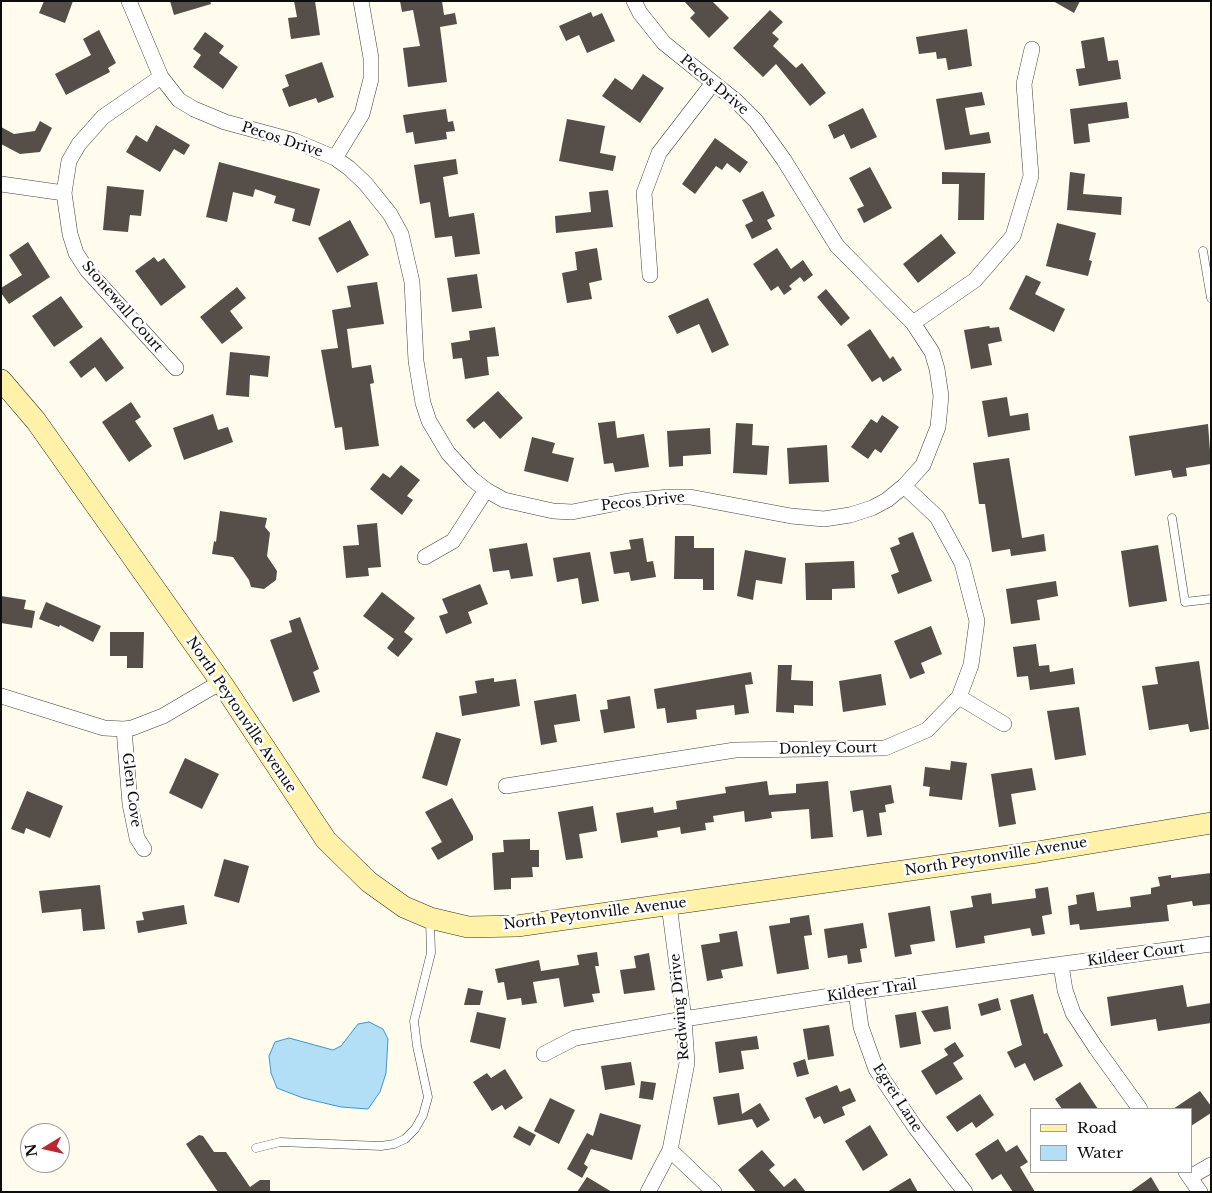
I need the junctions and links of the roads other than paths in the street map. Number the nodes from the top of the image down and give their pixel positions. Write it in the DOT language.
graph roads {
  1 [pos="129,1"];
  2 [pos="361,1"];
  3 [pos="634,1"];
  4 [pos="1032,49"];
  5 [pos="161,77"];
  6 [pos="713,83"];
  7 [pos="335,158"];
  8 [pos="1,184"];
  9 [pos="64,193"];
  10 [pos="1203,251"];
  11 [pos="650,275"];
  12 [pos="1211,298"];
  13 [pos="913,323"];
  14 [pos="176,368"];
  15 [pos="1,380"];
  16 [pos="904,486"];
  17 [pos="486,490"];
  18 [pos="1172,518"];
  19 [pos="424,556"];
  20 [pos="1211,600"];
  21 [pos="220,682"];
  22 [pos="1,696"];
  23 [pos="959,697"];
  24 [pos="1004,724"];
  25 [pos="124,729"];
  26 [pos="506,786"];
  27 [pos="1211,823"];
  28 [pos="144,849"];
  29 [pos="669,905"];
  30 [pos="430,918"];
  31 [pos="1211,944"];
  32 [pos="1061,965"];
  33 [pos="856,992"];
  34 [pos="684,1019"];
  35 [pos="544,1054"];
  36 [pos="1139,1108"];
  37 [pos="256,1148"];
  38 [pos="670,1150"];
  39 [pos="1211,1165"];
  40 [pos="1192,1172"];
  41 [pos="1188,1174"];
  42 [pos="648,1192"];
  43 [pos="714,1192"];
  44 [pos="965,1192"];
  45 [pos="1200,1192"];
  1 -- 5 [label="street, Pecos Drive"];
  2 -- 7 [label="street"];
  3 -- 6 [label="street, Pecos Drive"];
  4 -- 13 [label="street"];
  5 -- 7 [label="street, Pecos Drive"];
  5 -- 9 [label="street, Stonewall Court"];
  6 -- 11 [label="street"];
  6 -- 13 [label="street, Pecos Drive"];
  7 -- 17 [label="street, Pecos Drive"];
  8 -- 9 [label="street"];
  9 -- 14 [label="street, Stonewall Court"];
  10 -- 12 [label="lane"];
  13 -- 16 [label="street, Pecos Drive"];
  15 -- 21 [label="street, North Peytonville Avenue"];
  16 -- 17 [label="street, Pecos Drive"];
  16 -- 23 [label="street, Donley Court"];
  17 -- 19 [label="street"];
  18 -- 20 [label="lane"];
  21 -- 25 [label="street"];
  21 -- 30 [label="street, North Peytonville Avenue"];
  22 -- 25 [label="street"];
  23 -- 24 [label="street"];
  23 -- 26 [label="street, Donley Court"];
  25 -- 28 [label="street, Glen Cove"];
  27 -- 29 [label="street, North Peytonville Avenue"];
  29 -- 30 [label="street, North Peytonville Avenue"];
  29 -- 34 [label="street, Redwing Drive"];
  30 -- 37 [label="lane"];
  31 -- 32 [label="street, Kildeer Court"];
  32 -- 33 [label="street, Kildeer Trail"];
  32 -- 36 [label="street"];
  33 -- 34 [label="street, Kildeer Trail"];
  33 -- 44 [label="street, Egret Lane"];
  34 -- 35 [label="street, Kildeer Trail"];
  34 -- 38 [label="street, Redwing Drive"];
  38 -- 42 [label="street, Redwing Drive"];
  38 -- 43 [label="street"];
  39 -- 40 [label="street"];
  41 -- 45 [label="street"];
}
